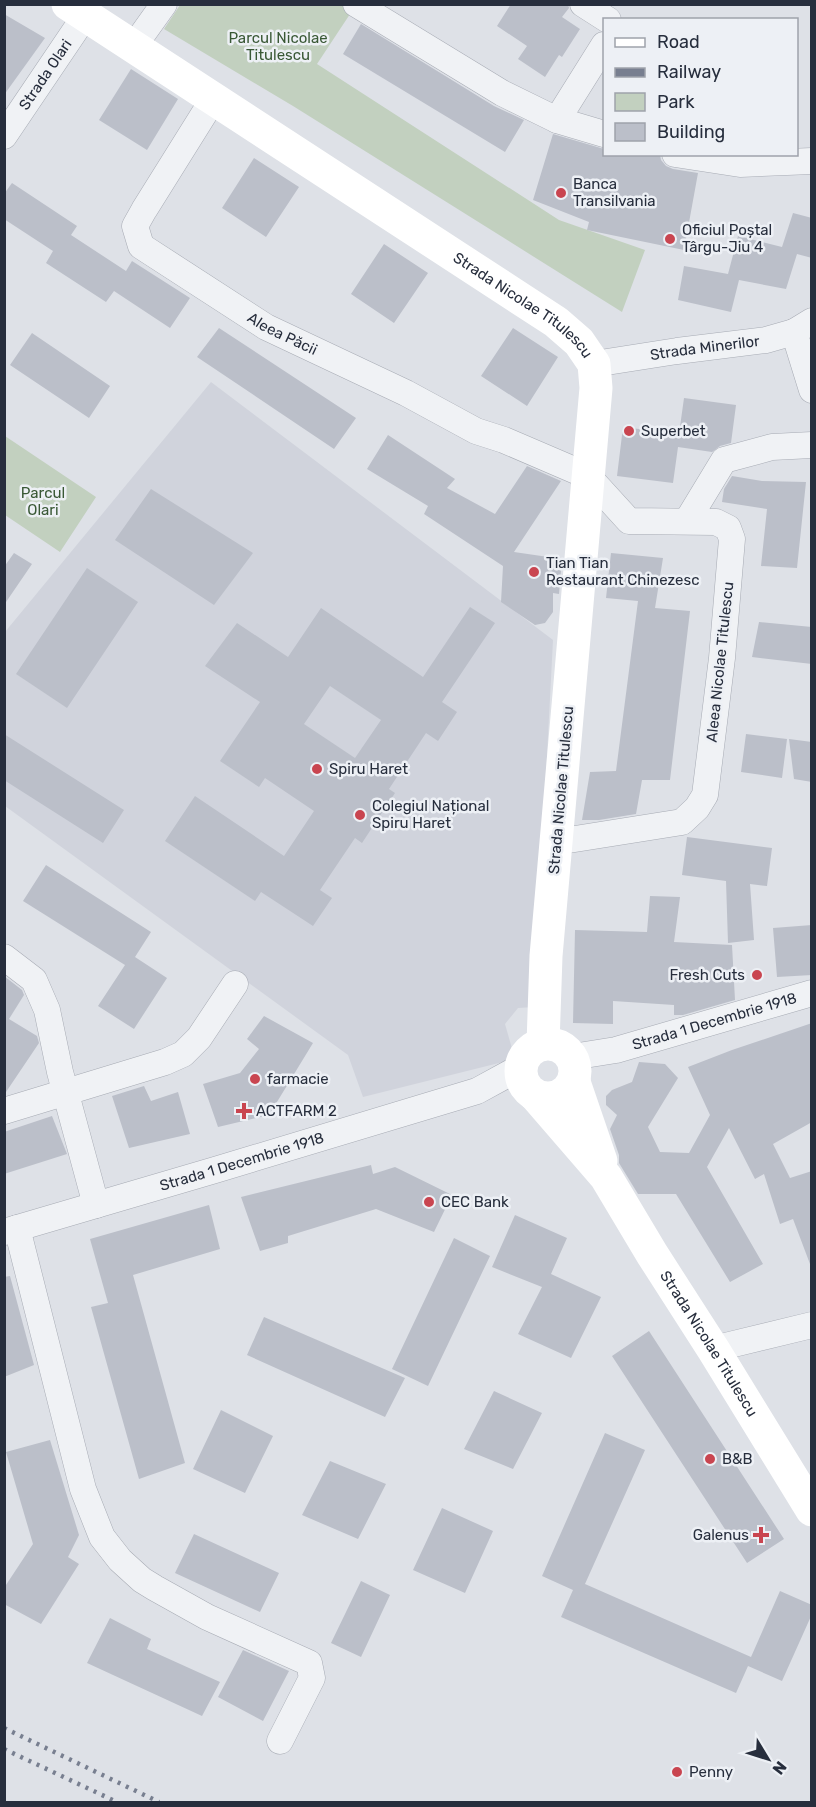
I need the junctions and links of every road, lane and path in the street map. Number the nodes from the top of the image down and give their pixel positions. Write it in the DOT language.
graph roads {
  1 [pos="164,4"];
  2 [pos="356,4"];
  3 [pos="583,4"];
  4 [pos="77,10"];
  5 [pos="605,18"];
  6 [pos="134,46"];
  7 [pos="603,47"];
  8 [pos="214,98"];
  9 [pos="557,120"];
  10 [pos="603,134"];
  11 [pos="4,136"];
  12 [pos="688,156"];
  13 [pos="812,161"];
  14 [pos="803,326"];
  15 [pos="594,364"];
  16 [pos="812,390"];
  17 [pos="812,445"];
  18 [pos="588,477"];
  19 [pos="687,521"];
  20 [pos="556,842"];
  21 [pos="4,957"];
  22 [pos="236,984"];
  23 [pos="812,993"];
  24 [pos="552,1070"];
  25 [pos="65,1093"];
  26 [pos="4,1111"];
  27 [pos="96,1205"];
  28 [pos="11,1230"];
  29 [pos="812,1325"];
  30 [pos="713,1349"];
  31 [pos="812,1510"];
  32 [pos="280,1741"];
  1 -- 6 [label="street"];
  2 -- 9 [label="street"];
  3 -- 5 [label="street"];
  4 -- 6 [label="main road, Strada Nicolae Titulescu"];
  4 -- 11 [label="street, Strada Olari"];
  6 -- 8 [label="main road, Strada Nicolae Titulescu"];
  7 -- 9 [label="street"];
  8 -- 15 [label="main road, Strada Nicolae Titulescu"];
  8 -- 18 [label="street, Aleea Păcii"];
  9 -- 10 [label="street"];
  12 -- 13 [label="street"];
  14 -- 15 [label="street, Strada Minerilor"];
  14 -- 16 [label="street"];
  15 -- 18 [label="main road, Strada Nicolae Titulescu"];
  17 -- 19 [label="street"];
  18 -- 19 [label="street, Aleea Nicolae Titulescu"];
  18 -- 20 [label="main road, Strada Nicolae Titulescu"];
  19 -- 20 [label="street, Aleea Nicolae Titulescu"];
  20 -- 24 [label="main road, Strada Nicolae Titulescu"];
  21 -- 25 [label="street"];
  22 -- 25 [label="street"];
  23 -- 24 [label="street, Strada 1 Decembrie 1918"];
  24 -- 27 [label="street, Strada 1 Decembrie 1918"];
  24 -- 30 [label="main road, Strada Nicolae Titulescu"];
  25 -- 26 [label="street"];
  25 -- 27 [label="street"];
  27 -- 28 [label="street, Strada 1 Decembrie 1918"];
  28 -- 32 [label="street"];
  29 -- 30 [label="street"];
  30 -- 31 [label="main road, Strada Nicolae Titulescu"];
}
